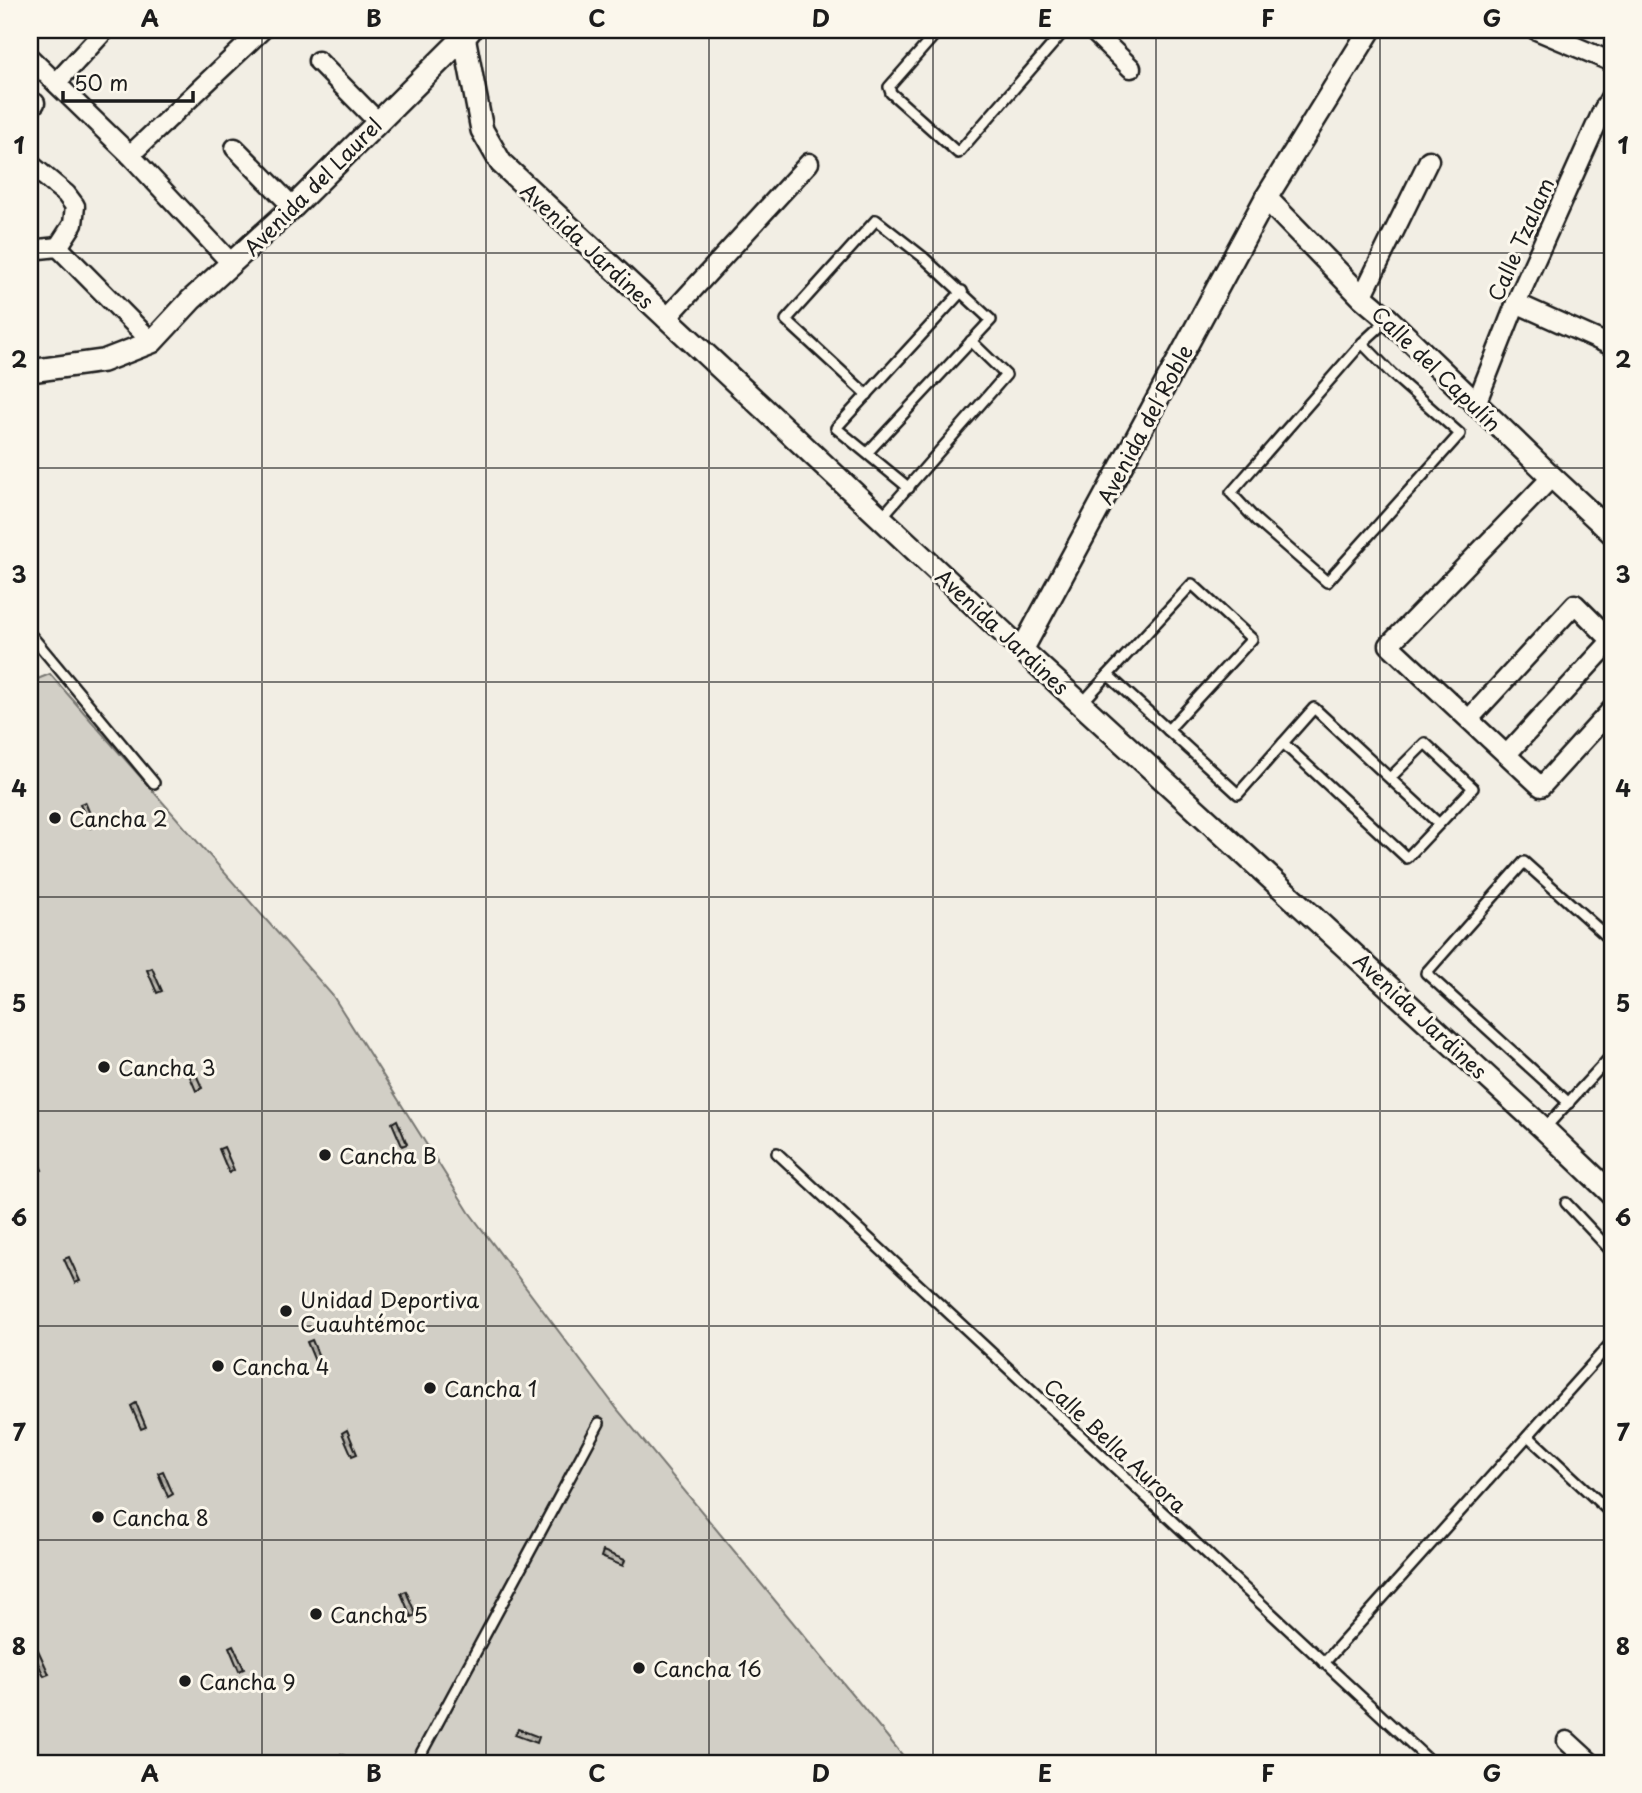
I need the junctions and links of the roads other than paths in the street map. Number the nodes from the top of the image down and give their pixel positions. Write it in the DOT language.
graph roads {
  1 [pos="105,30"];
  2 [pos="262,30"];
  3 [pos="939,30"];
  4 [pos="1092,30"];
  5 [pos="1370,30"];
  6 [pos="1536,30"];
  7 [pos="1061,31"];
  8 [pos="464,32"];
  9 [pos="30,58"];
  10 [pos="318,61"];
  11 [pos="1612,62"];
  12 [pos="1131,68"];
  13 [pos="55,83"];
  14 [pos="1612,94"];
  15 [pos="378,122"];
  16 [pos="235,148"];
  17 [pos="130,155"];
  18 [pos="1429,160"];
  19 [pos="809,163"];
  20 [pos="30,164"];
  21 [pos="1266,198"];
  22 [pos="293,207"];
  23 [pos="58,247"];
  24 [pos="30,250"];
  25 [pos="232,264"];
  26 [pos="962,291"];
  27 [pos="1362,297"];
  28 [pos="1516,303"];
  29 [pos="666,319"];
  30 [pos="1388,319"];
  31 [pos="971,341"];
  32 [pos="152,342"];
  33 [pos="1362,343"];
  34 [pos="1612,346"];
  35 [pos="30,371"];
  36 [pos="867,395"];
  37 [pos="1476,404"];
  38 [pos="867,453"];
  39 [pos="1552,477"];
  40 [pos="909,488"];
  41 [pos="881,518"];
  42 [pos="1612,533"];
  43 [pos="30,634"];
  44 [pos="1612,640"];
  45 [pos="1022,650"];
  46 [pos="1108,675"];
  47 [pos="1082,703"];
  48 [pos="1612,709"];
  49 [pos="1469,719"];
  50 [pos="1168,730"];
  51 [pos="1283,743"];
  52 [pos="1507,754"];
  53 [pos="1391,777"];
  54 [pos="154,783"];
  55 [pos="1439,824"];
  56 [pos="1612,940"];
  57 [pos="1612,1055"];
  58 [pos="1569,1102"];
  59 [pos="1544,1129"];
  60 [pos="777,1153"];
  61 [pos="1612,1194"];
  62 [pos="1566,1203"];
  63 [pos="1612,1252"];
  64 [pos="1612,1342"];
  65 [pos="599,1423"];
  66 [pos="1528,1436"];
  67 [pos="1612,1514"];
  68 [pos="1324,1663"];
  69 [pos="1567,1741"];
  70 [pos="416,1763"];
  71 [pos="1432,1763"];
  72 [pos="1591,1763"];
  1 -- 13 [label="street"];
  2 -- 17 [label="street"];
  3 -- 7 [label="lane"];
  4 -- 12 [label="street"];
  5 -- 21 [label="street, Avenida del Roble"];
  6 -- 11 [label="street"];
  8 -- 15 [label="street, Avenida del Laurel"];
  8 -- 29 [label="street, Avenida Jardines"];
  9 -- 13 [label="street"];
  10 -- 15 [label="street"];
  13 -- 17 [label="street"];
  14 -- 28 [label="street, Calle Tzalam"];
  15 -- 22 [label="street, Avenida del Laurel"];
  16 -- 22 [label="street"];
  17 -- 25 [label="street"];
  18 -- 27 [label="street"];
  19 -- 29 [label="street"];
  20 -- 23 [label="street"];
  21 -- 27 [label="street, Calle del Capulín"];
  21 -- 45 [label="street, Avenida del Roble"];
  22 -- 25 [label="street, Avenida del Laurel"];
  23 -- 24 [label="street"];
  23 -- 32 [label="street"];
  25 -- 32 [label="street, Avenida del Laurel"];
  26 -- 31 [label="lane"];
  26 -- 36 [label="lane"];
  26 -- 36 [label="lane"];
  27 -- 30 [label="street, Calle del Capulín"];
  28 -- 34 [label="street"];
  28 -- 37 [label="street, Calle Tzalam"];
  29 -- 41 [label="street, Avenida Jardines"];
  30 -- 33 [label="lane"];
  30 -- 37 [label="street, Calle del Capulín"];
  31 -- 38 [label="lane"];
  31 -- 40 [label="lane"];
  32 -- 35 [label="street"];
  33 -- 33 [label="lane"];
  36 -- 38 [label="lane"];
  37 -- 39 [label="street, Calle del Capulín"];
  38 -- 40 [label="lane"];
  39 -- 42 [label="street, Calle del Capulín"];
  39 -- 49 [label="street"];
  40 -- 41 [label="lane"];
  41 -- 45 [label="street, Avenida Jardines"];
  43 -- 54 [label="lane"];
  44 -- 49 [label="street"];
  44 -- 52 [label="street"];
  45 -- 47 [label="street, Avenida Jardines"];
  46 -- 47 [label="lane"];
  46 -- 50 [label="lane"];
  46 -- 50 [label="lane"];
  47 -- 59 [label="street, Avenida Jardines"];
  48 -- 52 [label="street"];
  49 -- 52 [label="street"];
  50 -- 51 [label="lane"];
  51 -- 53 [label="lane"];
  51 -- 55 [label="lane"];
  53 -- 55 [label="lane"];
  53 -- 55 [label="lane"];
  56 -- 58 [label="lane"];
  57 -- 58 [label="lane"];
  58 -- 59 [label="lane"];
  59 -- 61 [label="street, Avenida Jardines"];
  60 -- 68 [label="lane, Calle Bella Aurora"];
  62 -- 63 [label="lane"];
  64 -- 66 [label="lane"];
  65 -- 70 [label="lane"];
  66 -- 67 [label="lane"];
  66 -- 68 [label="lane"];
  68 -- 71 [label="lane, Calle Bella Aurora"];
  69 -- 72 [label="street"];
}
